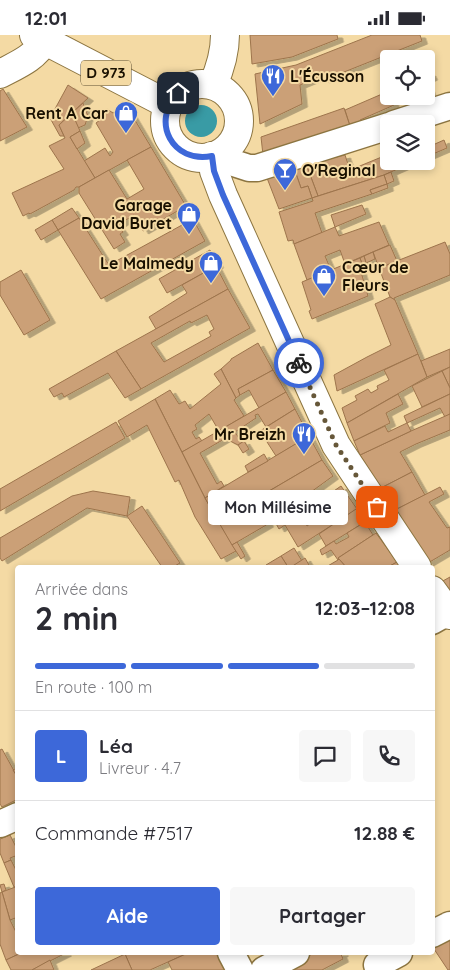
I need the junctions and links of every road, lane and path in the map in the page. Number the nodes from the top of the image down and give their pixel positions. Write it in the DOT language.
graph roads {
  1 [pos="225,35"];
  2 [pos="39,38"];
  3 [pos="0,74"];
  4 [pos="213,85"];
  5 [pos="169,105"];
  6 [pos="450,106"];
  7 [pos="422,115"];
  8 [pos="380,129"];
  9 [pos="212,156"];
  10 [pos="416,565"];
  11 [pos="435,596"];
  12 [pos="444,616"];
  13 [pos="15,817"];
  14 [pos="0,824"];
  15 [pos="450,925"];
  16 [pos="435,932"];
  17 [pos="232,955"];
  18 [pos="292,955"];
  19 [pos="240,970"];
  20 [pos="264,970"];
  1 -- 4 [label="main road"];
  2 -- 3 [label="main road"];
  2 -- 5 [label="main road, D 973"];
  4 -- 5 [label="main road"];
  4 -- 9 [label="main road"];
  5 -- 9 [label="main road"];
  6 -- 7 [label="street"];
  8 -- 9 [label="street"];
  9 -- 10 [label="main road"];
  11 -- 12 [label="main road"];
  13 -- 14 [label="street"];
  15 -- 16 [label="street"];
  17 -- 19 [label="street"];
  18 -- 20 [label="street"];
}
